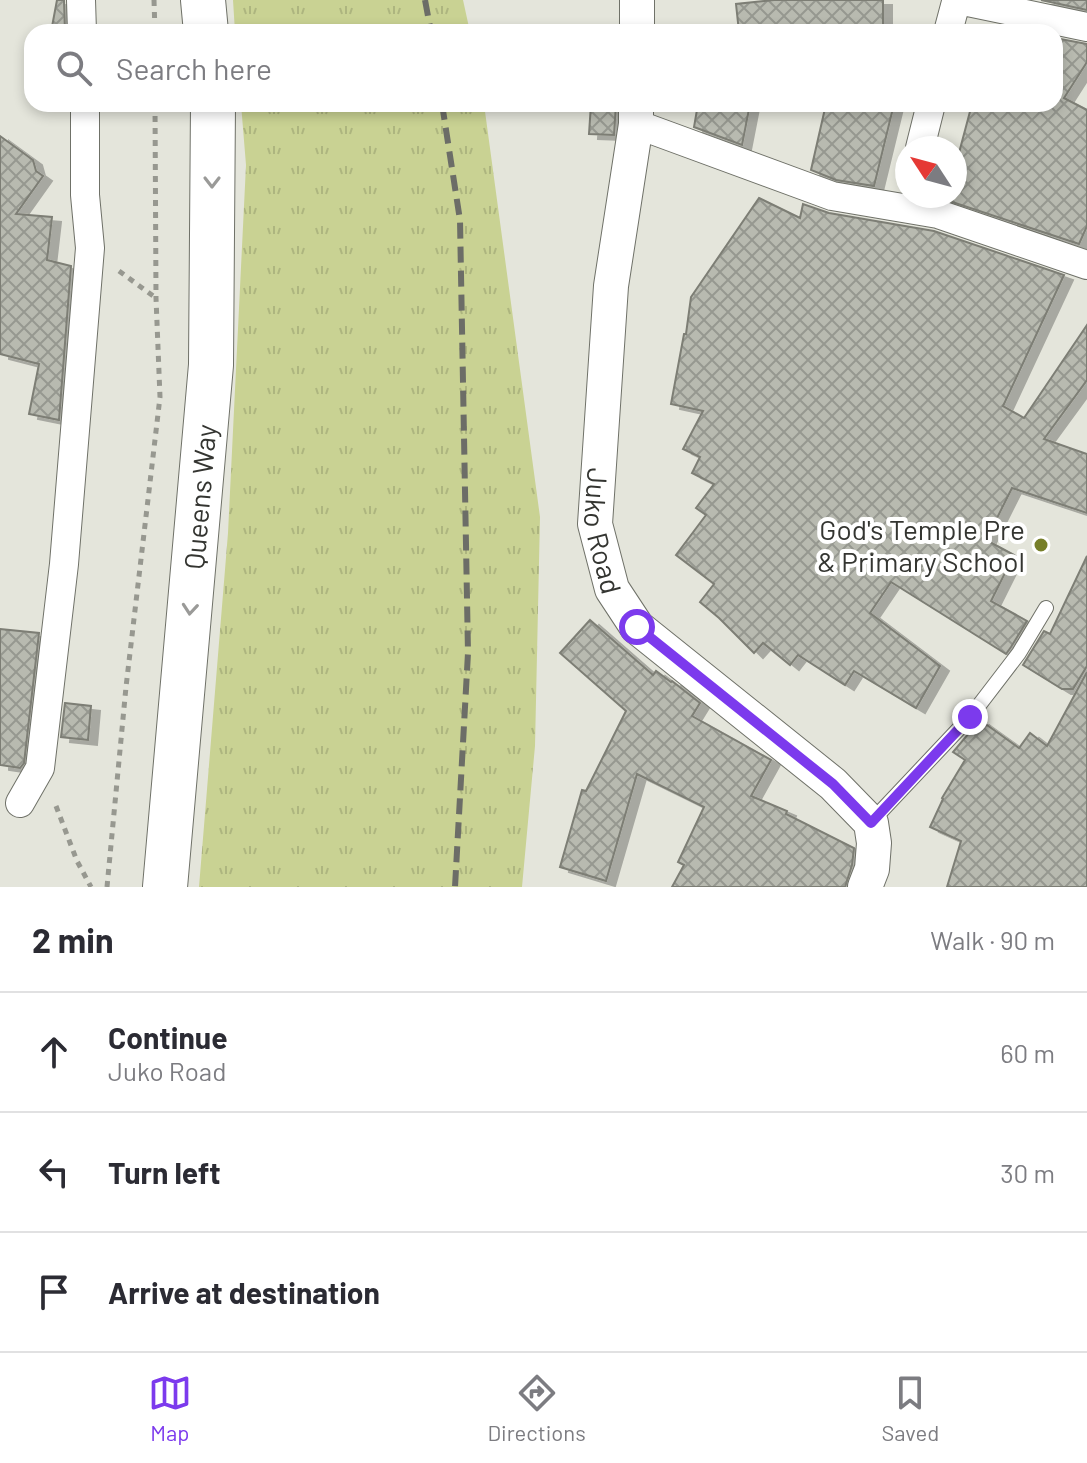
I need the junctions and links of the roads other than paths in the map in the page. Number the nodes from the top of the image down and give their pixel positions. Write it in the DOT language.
graph roads {
  1 [pos="81,0"];
  2 [pos="203,0"];
  3 [pos="637,0"];
  4 [pos="82,24"];
  5 [pos="205,24"];
  6 [pos="637,24"];
  7 [pos="950,24"];
  8 [pos="1087,27"];
  9 [pos="85,112"];
  10 [pos="213,112"];
  11 [pos="929,112"];
  12 [pos="636,114"];
  13 [pos="923,136"];
  14 [pos="895,201"];
  15 [pos="922,208"];
  16 [pos="1087,265"];
  17 [pos="1046,608"];
  18 [pos="20,803"];
  19 [pos="871,823"];
  20 [pos="165,887"];
  21 [pos="865,887"];
  1 -- 4 [label="street"];
  2 -- 5 [label="highway"];
  3 -- 6 [label="street"];
  7 -- 8 [label="street"];
  9 -- 18 [label="street"];
  10 -- 20 [label="highway, Queens Way, one-way"];
  11 -- 13 [label="street"];
  12 -- 14 [label="street"];
  12 -- 19 [label="street, Juko Road"];
  15 -- 16 [label="street"];
  17 -- 19 [label="lane"];
  19 -- 21 [label="street"];
}
